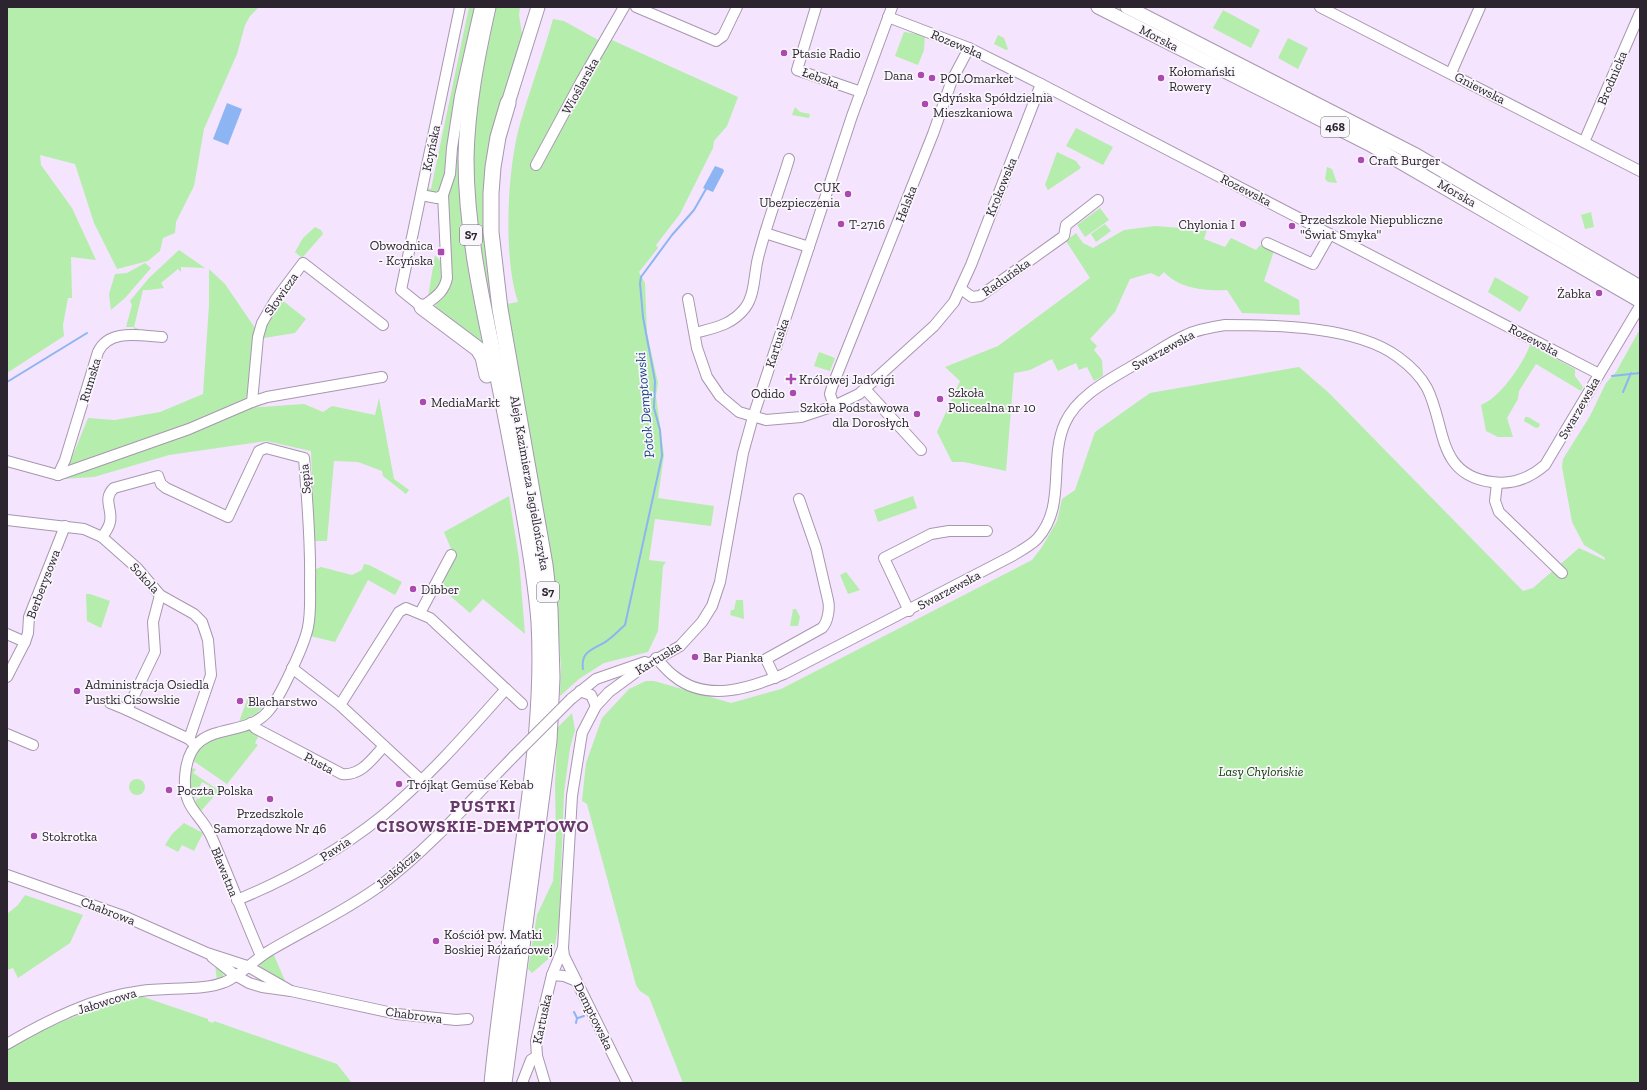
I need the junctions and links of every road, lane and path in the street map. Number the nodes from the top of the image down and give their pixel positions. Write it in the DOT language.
graph roads {
  1 [pos="460,7"];
  2 [pos="480,7"];
  3 [pos="488,7"];
  4 [pos="538,7"];
  5 [pos="636,7"];
  6 [pos="737,7"];
  7 [pos="816,7"];
  8 [pos="892,7"];
  9 [pos="1098,7"];
  10 [pos="1127,7"];
  11 [pos="1320,7"];
  12 [pos="1480,7"];
  13 [pos="622,8"];
  14 [pos="1640,13"];
  15 [pos="888,17"];
  16 [pos="968,48"];
  17 [pos="1451,73"];
  18 [pos="1042,84"];
  19 [pos="861,92"];
  20 [pos="508,103"];
  21 [pos="1584,142"];
  22 [pos="789,160"];
  23 [pos="536,165"];
  24 [pos="1640,171"];
  25 [pos="421,195"];
  26 [pos="443,195"];
  27 [pos="1098,200"];
  28 [pos="765,233"];
  29 [pos="1330,234"];
  30 [pos="1267,243"];
  31 [pos="808,247"];
  32 [pos="1640,287"];
  33 [pos="961,289"];
  34 [pos="688,299"];
  35 [pos="1640,301"];
  36 [pos="1640,306"];
  37 [pos="422,307"];
  38 [pos="383,325"];
  39 [pos="695,333"];
  40 [pos="162,336"];
  41 [pos="1599,374"];
  42 [pos="382,377"];
  43 [pos="865,389"];
  44 [pos="252,402"];
  45 [pos="834,406"];
  46 [pos="753,417"];
  47 [pos="921,450"];
  48 [pos="7,461"];
  49 [pos="514,461"];
  50 [pos="58,475"];
  51 [pos="1497,483"];
  52 [pos="798,499"];
  53 [pos="7,520"];
  54 [pos="65,526"];
  55 [pos="987,531"];
  56 [pos="102,537"];
  57 [pos="451,555"];
  58 [pos="1562,573"];
  59 [pos="160,595"];
  60 [pos="909,611"];
  61 [pos="420,613"];
  62 [pos="7,634"];
  63 [pos="25,642"];
  64 [pos="656,658"];
  65 [pos="292,668"];
  66 [pos="7,677"];
  67 [pos="775,678"];
  68 [pos="506,689"];
  69 [pos="580,691"];
  70 [pos="110,703"];
  71 [pos="522,704"];
  72 [pos="340,705"];
  73 [pos="596,706"];
  74 [pos="127,710"];
  75 [pos="250,723"];
  76 [pos="7,734"];
  77 [pos="192,742"];
  78 [pos="33,745"];
  79 [pos="384,746"];
  80 [pos="421,780"];
  81 [pos="7,875"];
  82 [pos="237,900"];
  83 [pos="563,948"];
  84 [pos="207,953"];
  85 [pos="261,956"];
  86 [pos="247,966"];
  87 [pos="235,975"];
  88 [pos="552,975"];
  89 [pos="576,981"];
  90 [pos="291,991"];
  91 [pos="468,1019"];
  92 [pos="7,1044"];
  93 [pos="537,1056"];
  94 [pos="492,1083"];
  95 [pos="504,1083"];
  96 [pos="522,1083"];
  97 [pos="545,1083"];
  98 [pos="627,1083"];
  1 -- 25 [label="street, Kcyńska"];
  2 -- 26 [label="street"];
  3 -- 49 [label="highway, Aleja Kazimierza Jagiellończyka / S7"];
  4 -- 20 [label="main road, Aleja Kazimierza Jagiellończyka / S7"];
  5 -- 6 [label="street"];
  7 -- 19 [label="street, Łebska"];
  8 -- 15 [label="street, Kartuska"];
  9 -- 35 [label="main road, Morska / 468"];
  10 -- 32 [label="main road, Morska / 468"];
  11 -- 17 [label="street, Gniewska"];
  12 -- 17 [label="street"];
  13 -- 23 [label="street, Wioślarska"];
  14 -- 21 [label="street, Brodnicka"];
  15 -- 16 [label="street, Rozewska"];
  15 -- 19 [label="street, Kartuska"];
  16 -- 18 [label="street, Rozewska"];
  16 -- 45 [label="street, Helska"];
  17 -- 21 [label="street, Gniewska"];
  18 -- 29 [label="street, Rozewska"];
  18 -- 33 [label="street, Krokowska"];
  19 -- 31 [label="street, Kartuska"];
  20 -- 95 [label="highway, Aleja Kazimierza Jagiellończyka / S7"];
  21 -- 24 [label="street, Gniewska"];
  22 -- 28 [label="street"];
  25 -- 26 [label="street"];
  25 -- 37 [label="street, Kcyńska"];
  26 -- 37 [label="street"];
  27 -- 33 [label="street, Raduńska"];
  28 -- 31 [label="street"];
  28 -- 39 [label="street"];
  29 -- 30 [label="street"];
  29 -- 41 [label="street, Rozewska"];
  31 -- 46 [label="street, Kartuska"];
  33 -- 43 [label="street, Raduńska"];
  34 -- 39 [label="street, Raduńska"];
  36 -- 41 [label="street, Swarzewska"];
  37 -- 49 [label="highway"];
  38 -- 44 [label="street, Słowicza"];
  39 -- 46 [label="street, Raduńska"];
  40 -- 50 [label="street, Rumska"];
  41 -- 51 [label="street, Swarzewska"];
  42 -- 44 [label="street"];
  43 -- 45 [label="street, Raduńska"];
  43 -- 47 [label="street"];
  44 -- 50 [label="street"];
  45 -- 46 [label="street, Raduńska"];
  46 -- 64 [label="street, Kartuska"];
  48 -- 50 [label="street"];
  49 -- 94 [label="highway, Aleja Kazimierza Jagiellończyka / S7"];
  51 -- 58 [label="street"];
  51 -- 60 [label="street, Swarzewska"];
  52 -- 67 [label="street"];
  53 -- 54 [label="street, Sokola"];
  54 -- 56 [label="street, Sokola"];
  54 -- 63 [label="street, Berberysowa"];
  55 -- 60 [label="street, Swarzewska"];
  56 -- 59 [label="street, Sokola"];
  56 -- 65 [label="street, Sępia"];
  57 -- 61 [label="street"];
  59 -- 74 [label="street"];
  59 -- 77 [label="street, Sokola"];
  60 -- 67 [label="street, Swarzewska"];
  61 -- 68 [label="street"];
  61 -- 72 [label="street"];
  62 -- 63 [label="street"];
  63 -- 66 [label="street, Berberysowa"];
  64 -- 67 [label="street, Swarzewska"];
  64 -- 69 [label="street, Jaskółcza"];
  64 -- 73 [label="street, Kartuska"];
  65 -- 72 [label="street"];
  65 -- 75 [label="street, Sępia"];
  68 -- 71 [label="street"];
  68 -- 80 [label="street, Pawia"];
  69 -- 73 [label="street"];
  69 -- 85 [label="street, Jaskółcza, bridge"];
  70 -- 74 [label="street"];
  72 -- 79 [label="street"];
  73 -- 83 [label="street, Kartuska"];
  74 -- 77 [label="street"];
  75 -- 77 [label="street, Sępia"];
  75 -- 79 [label="street, Pusta"];
  76 -- 78 [label="street"];
  77 -- 82 [label="street, Bławatna"];
  79 -- 80 [label="street"];
  80 -- 82 [label="street, Pawia"];
  81 -- 84 [label="street, Chabrowa"];
  82 -- 85 [label="street, Bławatna"];
  83 -- 88 [label="street, Kartuska"];
  83 -- 89 [label="street, Demptowska"];
  84 -- 86 [label="street, Chabrowa"];
  84 -- 87 [label="street, Chabrowa"];
  85 -- 86 [label="street, Jaskółcza"];
  86 -- 87 [label="street, Jaskółcza"];
  86 -- 90 [label="street, Chabrowa"];
  87 -- 90 [label="street, Chabrowa"];
  87 -- 92 [label="street, Jałowcowa"];
  88 -- 89 [label="street"];
  88 -- 93 [label="street, Kartuska"];
  89 -- 98 [label="street, Demptowska"];
  90 -- 91 [label="street, Chabrowa"];
  93 -- 96 [label="street, Kartuska"];
  93 -- 97 [label="street"];
}
